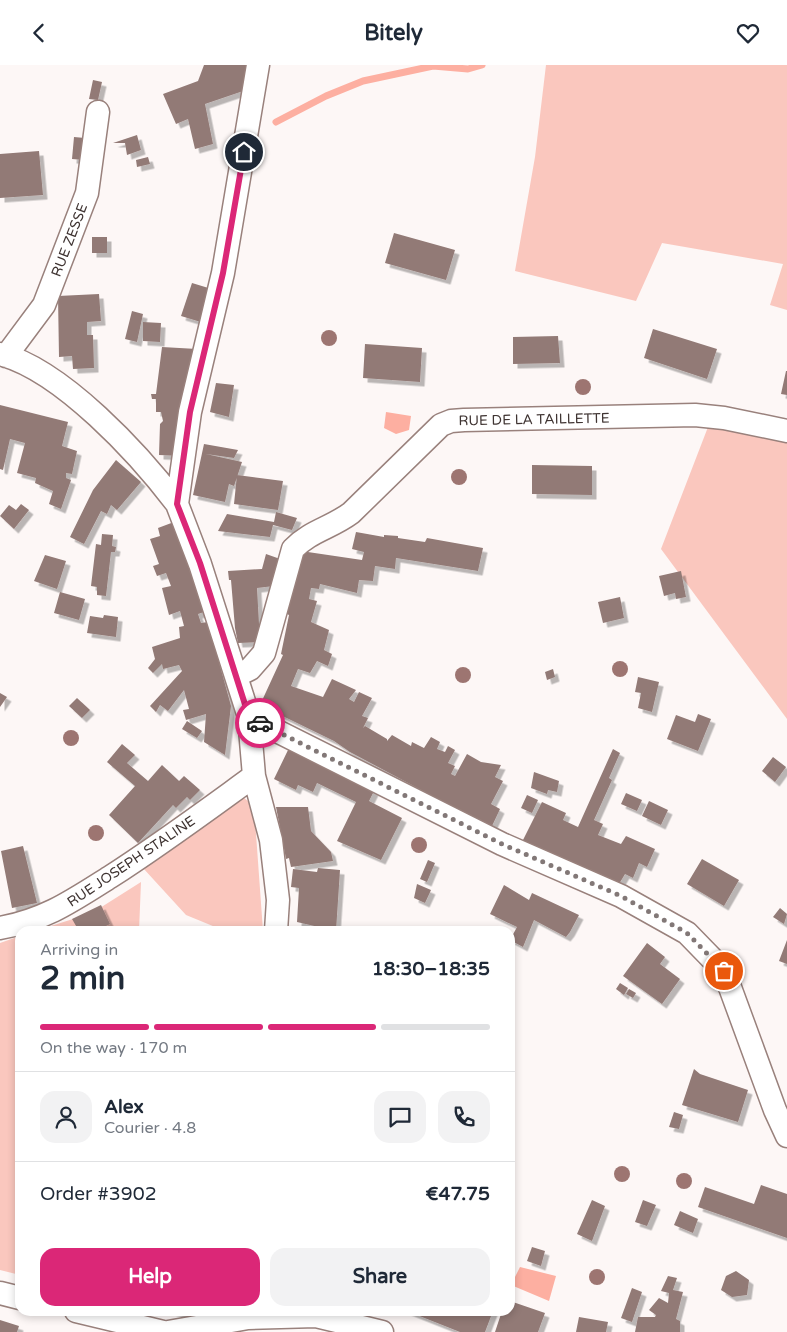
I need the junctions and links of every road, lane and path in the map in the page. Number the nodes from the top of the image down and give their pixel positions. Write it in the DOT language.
graph roads {
  1 [pos="258,65"];
  2 [pos="98,112"];
  3 [pos="3,355"];
  4 [pos="787,431"];
  5 [pos="177,504"];
  6 [pos="236,676"];
  7 [pos="249,717"];
  8 [pos="254,775"];
  9 [pos="276,926"];
  10 [pos="0,928"];
  11 [pos="787,1136"];
  12 [pos="0,1293"];
  13 [pos="15,1297"];
  14 [pos="97,1316"];
  15 [pos="218,1317"];
  16 [pos="179,1331"];
  17 [pos="163,1332"];
  18 [pos="382,1332"];
  1 -- 5 [label="street"];
  2 -- 3 [label="street, RUE ZESSE"];
  3 -- 5 [label="street"];
  4 -- 6 [label="street, RUE DE LA TAILLETTE"];
  5 -- 6 [label="street"];
  6 -- 7 [label="street"];
  7 -- 8 [label="street"];
  7 -- 11 [label="street"];
  8 -- 9 [label="street"];
  8 -- 10 [label="street, RUE JOSEPH STALINE"];
  12 -- 13 [label="street"];
  14 -- 17 [label="street"];
  15 -- 16 [label="street"];
  15 -- 18 [label="street"];
}
